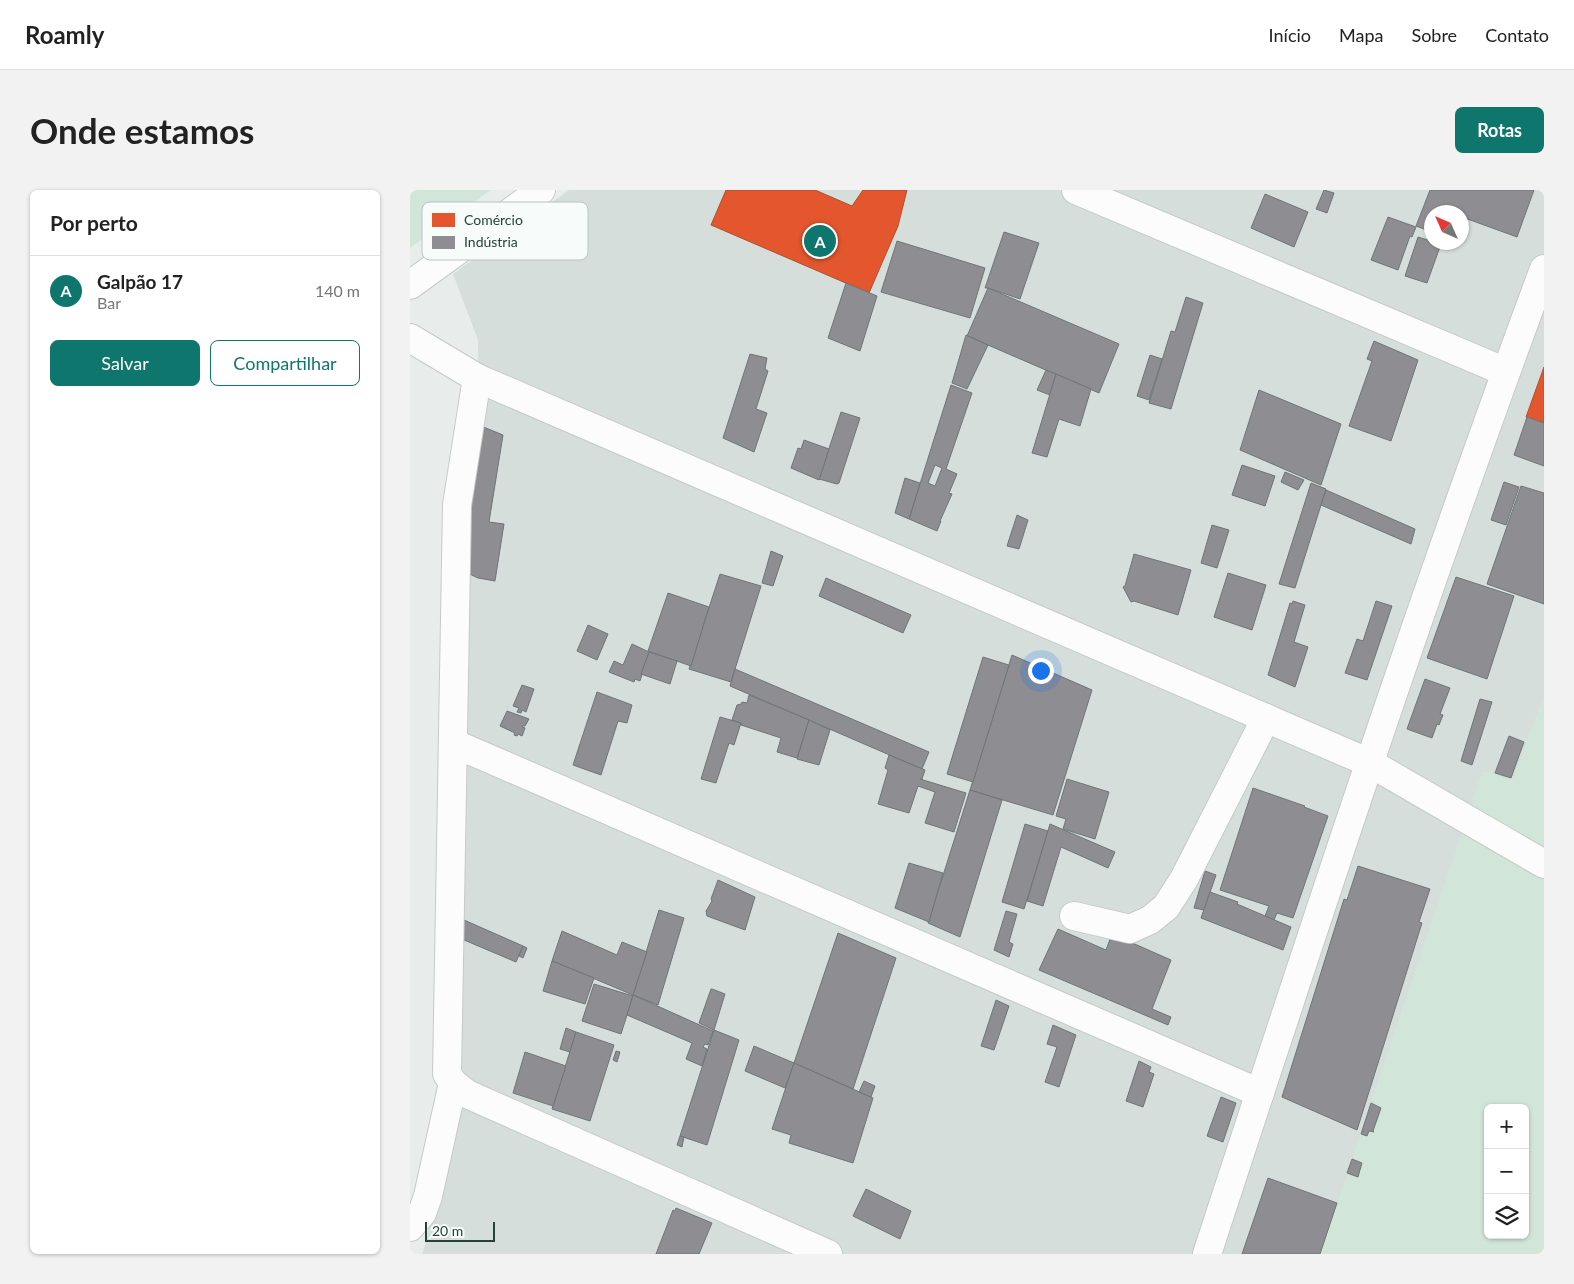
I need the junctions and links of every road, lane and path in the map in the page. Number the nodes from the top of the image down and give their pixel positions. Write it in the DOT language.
graph roads {
  1 [pos="541,190"];
  2 [pos="1076,190"];
  3 [pos="524,202"];
  4 [pos="444,260"];
  5 [pos="1544,269"];
  6 [pos="410,285"];
  7 [pos="410,338"];
  8 [pos="1506,372"];
  9 [pos="477,378"];
  10 [pos="1266,718"];
  11 [pos="453,743"];
  12 [pos="1370,763"];
  13 [pos="1544,864"];
  14 [pos="1074,916"];
  15 [pos="453,1083"];
  16 [pos="1260,1093"];
  17 [pos="410,1227"];
  18 [pos="828,1254"];
  19 [pos="1207,1254"];
  1 -- 3 [label="lane"];
  2 -- 8 [label="lane"];
  4 -- 6 [label="lane"];
  5 -- 8 [label="lane"];
  7 -- 9 [label="lane"];
  8 -- 12 [label="lane"];
  9 -- 10 [label="lane"];
  9 -- 11 [label="lane"];
  10 -- 12 [label="lane"];
  10 -- 14 [label="lane"];
  11 -- 15 [label="lane"];
  11 -- 16 [label="lane"];
  12 -- 13 [label="lane"];
  12 -- 16 [label="lane"];
  15 -- 17 [label="lane"];
  15 -- 18 [label="lane"];
  16 -- 19 [label="lane"];
}
